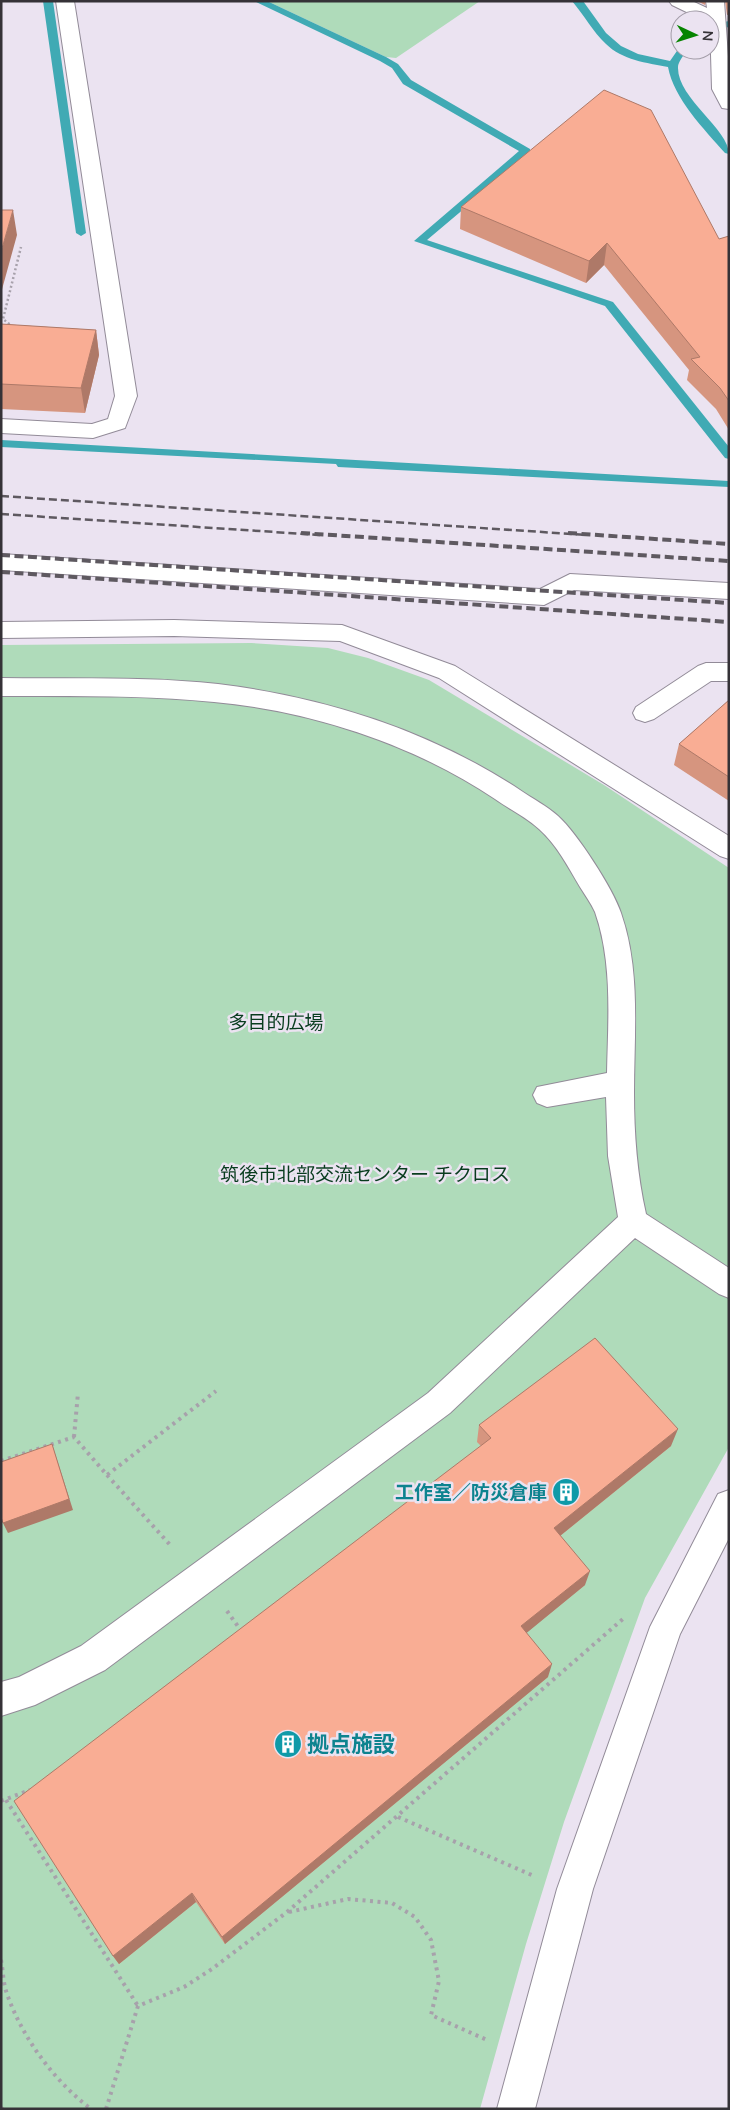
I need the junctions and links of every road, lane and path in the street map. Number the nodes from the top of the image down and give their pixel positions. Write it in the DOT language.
graph roads {
  1 [pos="65,1"];
  2 [pos="678,1"];
  3 [pos="715,10"];
  4 [pos="718,60"];
  5 [pos="729,104"];
  6 [pos="21,247"];
  7 [pos="16,329"];
  8 [pos="1,426"];
  9 [pos="1,562"];
  10 [pos="729,591"];
  11 [pos="1,630"];
  12 [pos="729,672"];
  13 [pos="1,687"];
  14 [pos="645,713"];
  15 [pos="729,850"];
  16 [pos="620,1083"];
  17 [pos="547,1095"];
  18 [pos="633,1221"];
  19 [pos="729,1285"];
  20 [pos="216,1391"];
  21 [pos="78,1394"];
  22 [pos="74,1437"];
  23 [pos="1,1461"];
  24 [pos="107,1475"];
  25 [pos="729,1505"];
  26 [pos="159,1533"];
  27 [pos="223,1606"];
  28 [pos="628,1615"];
  29 [pos="251,1628"];
  30 [pos="244,1634"];
  31 [pos="247,1639"];
  32 [pos="236,1640"];
  33 [pos="1,1699"];
  34 [pos="33,1789"];
  35 [pos="3,1800"];
  36 [pos="398,1817"];
  37 [pos="540,1878"];
  38 [pos="287,1912"];
  39 [pos="1,1960"];
  40 [pos="138,2006"];
  41 [pos="487,2040"];
  42 [pos="91,2109"];
  43 [pos="106,2109"];
  44 [pos="516,2109"];
  1 -- 8 [label="street"];
  2 -- 3 [label="street"];
  4 -- 5 [label="street"];
  6 -- 7 [label="path"];
  9 -- 10 [label="street"];
  11 -- 15 [label="street"];
  12 -- 14 [label="street"];
  13 -- 16 [label="street"];
  16 -- 17 [label="street"];
  16 -- 18 [label="street"];
  18 -- 19 [label="street"];
  18 -- 33 [label="street"];
  20 -- 24 [label="path"];
  21 -- 22 [label="path"];
  22 -- 23 [label="path"];
  22 -- 24 [label="path"];
  24 -- 26 [label="path"];
  25 -- 44 [label="street"];
  27 -- 30 [label="path"];
  28 -- 36 [label="path"];
  29 -- 30 [label="path"];
  30 -- 31 [label="path"];
  30 -- 32 [label="path"];
  34 -- 35 [label="path"];
  35 -- 40 [label="path"];
  36 -- 37 [label="path"];
  36 -- 38 [label="path"];
  38 -- 40 [label="path"];
  38 -- 41 [label="path"];
  39 -- 42 [label="path"];
  40 -- 43 [label="path"];
}
